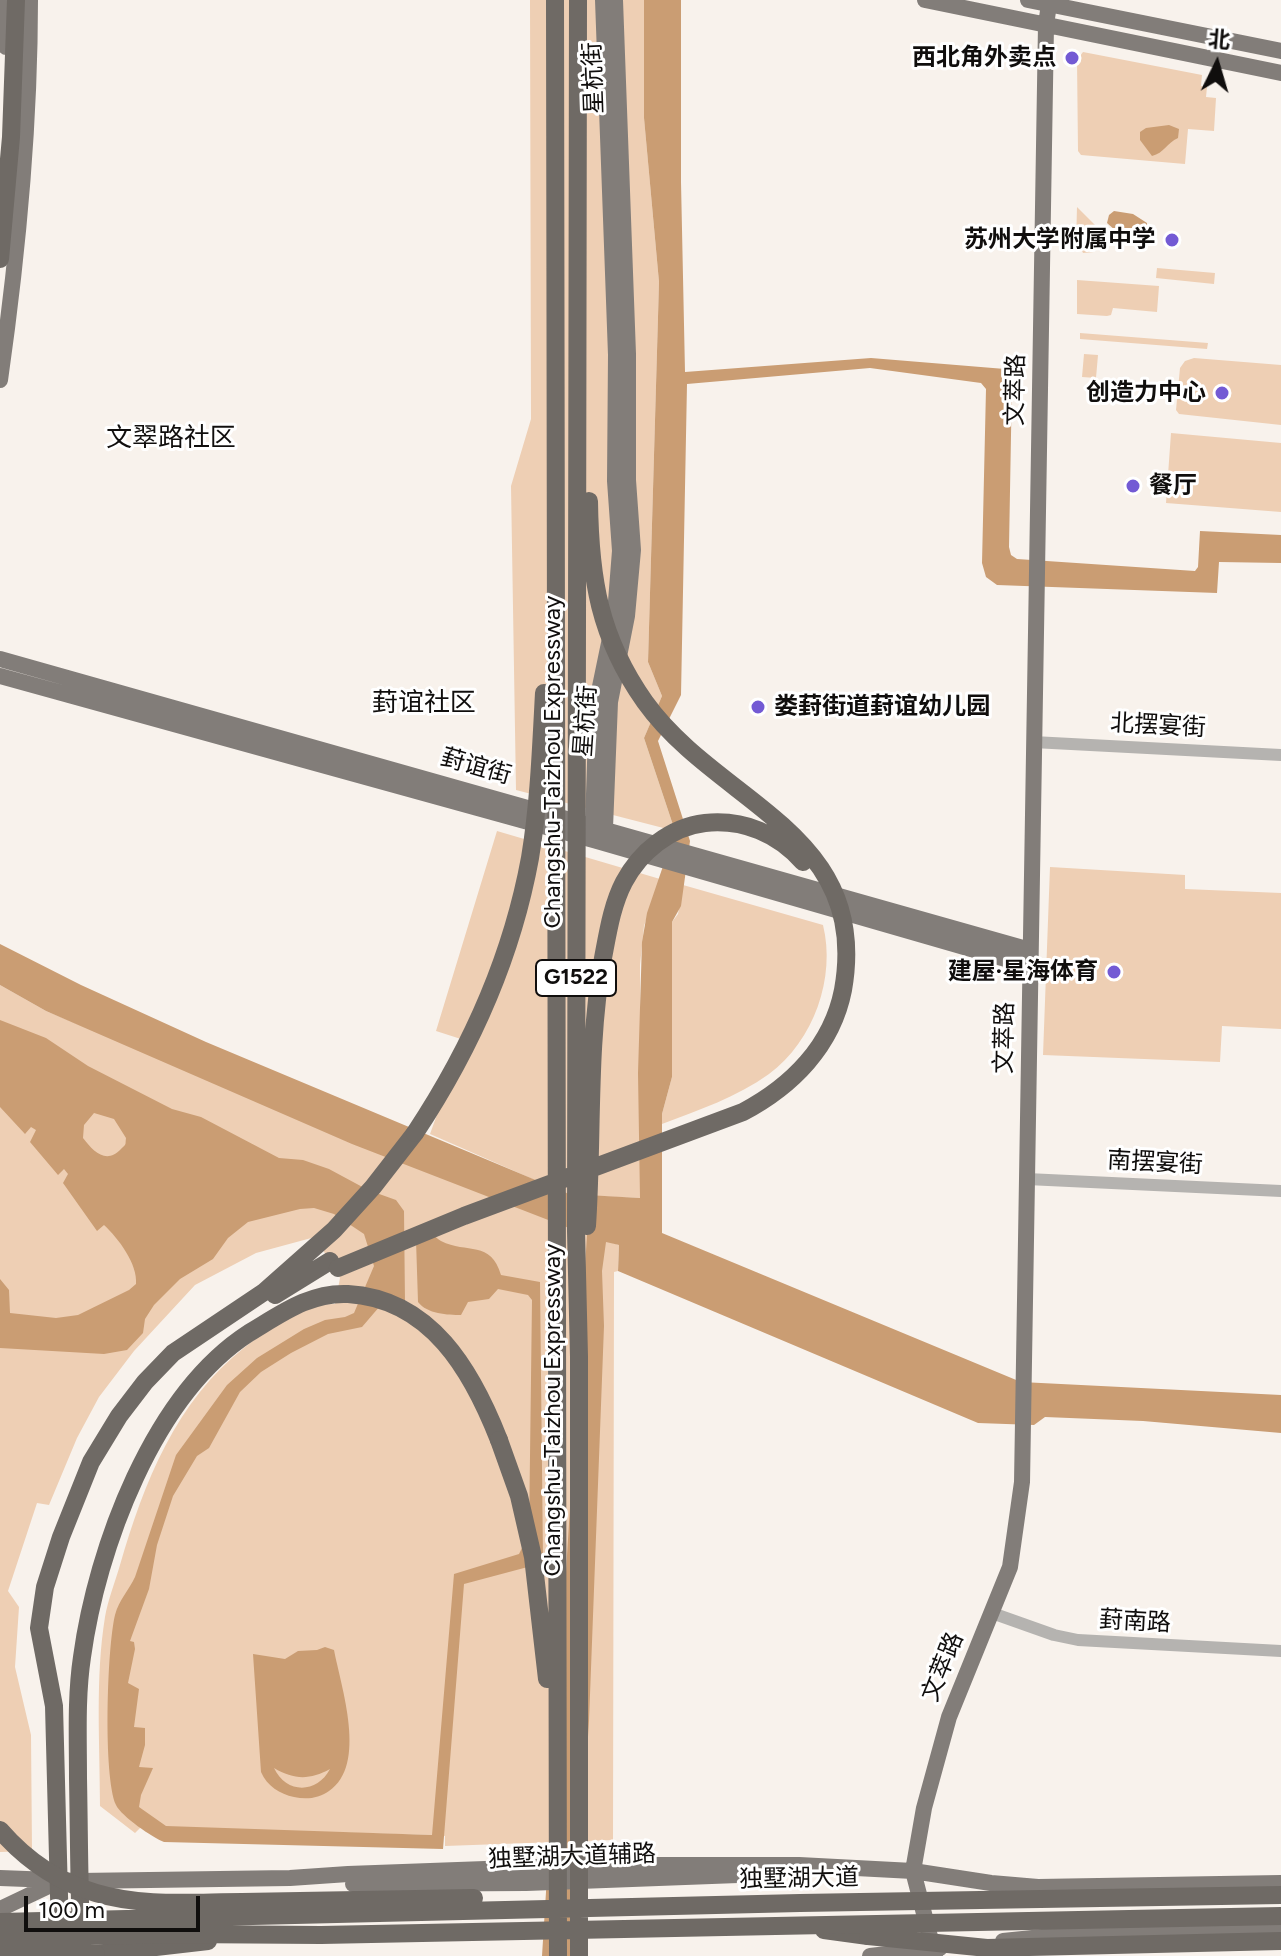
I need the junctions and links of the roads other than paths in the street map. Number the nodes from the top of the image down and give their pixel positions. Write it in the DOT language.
graph roads {
  1 [pos="6,0"];
  2 [pos="16,0"];
  3 [pos="30,0"];
  4 [pos="555,0"];
  5 [pos="578,0"];
  6 [pos="603,0"];
  7 [pos="615,0"];
  8 [pos="925,0"];
  9 [pos="1028,0"];
  10 [pos="1049,4"];
  11 [pos="30,20"];
  12 [pos="1046,25"];
  13 [pos="6,50"];
  14 [pos="1281,51"];
  15 [pos="1281,73"];
  16 [pos="578,75"];
  17 [pos="2,132"];
  18 [pos="25,139"];
  19 [pos="0,169"];
  20 [pos="0,259"];
  21 [pos="0,380"];
  22 [pos="555,523"];
  23 [pos="0,659"];
  24 [pos="0,676"];
  25 [pos="1033,742"];
  26 [pos="1281,755"];
  27 [pos="598,831"];
  28 [pos="1030,958"];
  29 [pos="1027,1179"];
  30 [pos="1281,1191"];
  31 [pos="334,1264"];
  32 [pos="213,1328"];
  33 [pos="231,1345"];
  34 [pos="579,1357"];
  35 [pos="992,1613"];
  36 [pos="1281,1651"];
  37 [pos="0,1830"];
  38 [pos="913,1871"];
  39 [pos="0,1878"];
  40 [pos="59,1881"];
  41 [pos="79,1881"];
  42 [pos="1281,1883"];
  43 [pos="1011,1885"];
  44 [pos="1281,1895"];
  45 [pos="965,1900"];
  46 [pos="0,1909"];
  47 [pos="1281,1916"];
  48 [pos="0,1922"];
  49 [pos="777,1925"];
  50 [pos="1281,1930"];
  51 [pos="250,1936"];
  52 [pos="0,1938"];
  53 [pos="1281,1941"];
  54 [pos="934,1952"];
  55 [pos="0,1953"];
  56 [pos="89,1955"];
  57 [pos="61,1956"];
  58 [pos="72,1956"];
  59 [pos="548,1956"];
  60 [pos="558,1956"];
  61 [pos="579,1956"];
  62 [pos="870,1956"];
  1 -- 13 [label="main road"];
  2 -- 20 [label="highway, bridge"];
  3 -- 11 [label="main road"];
  4 -- 22 [label="highway, Changshu-Taizhou Expressway / G1522, bridge"];
  5 -- 16 [label="highway, Changshu-Taizhou Expressway / G1522, bridge"];
  6 -- 27 [label="main road, 星杭街"];
  7 -- 27 [label="main road, 星杭街"];
  8 -- 12 [label="main road"];
  9 -- 10 [label="main road"];
  10 -- 12 [label="main road, 文萃路"];
  10 -- 14 [label="main road"];
  11 -- 13 [label="main road"];
  11 -- 18 [label="main road"];
  12 -- 15 [label="main road"];
  12 -- 25 [label="main road, 文萃路"];
  13 -- 17 [label="main road"];
  16 -- 31 [label="highway, bridge"];
  16 -- 34 [label="highway, Changshu-Taizhou Expressway / G1522, bridge"];
  17 -- 18 [label="main road"];
  17 -- 19 [label="main road"];
  18 -- 21 [label="main road"];
  22 -- 32 [label="highway, bridge"];
  22 -- 60 [label="highway, Changshu-Taizhou Expressway / G1522, bridge"];
  23 -- 27 [label="main road, 葑谊街"];
  24 -- 27 [label="main road, 葑谊街"];
  25 -- 26 [label="street, 北摆宴街"];
  25 -- 28 [label="main road, 文萃路"];
  27 -- 28 [label="main road, 葑谊街"];
  28 -- 29 [label="main road, 文萃路"];
  29 -- 30 [label="street, 南摆宴街"];
  29 -- 35 [label="main road, 文萃路"];
  31 -- 32 [label="highway"];
  31 -- 33 [label="highway"];
  31 -- 34 [label="highway, bridge"];
  32 -- 40 [label="highway"];
  33 -- 41 [label="highway"];
  33 -- 59 [label="highway, bridge"];
  34 -- 61 [label="highway, Changshu-Taizhou Expressway / G1522, bridge"];
  35 -- 36 [label="street, 葑南路"];
  35 -- 38 [label="main road, 文萃路"];
  37 -- 45 [label="highway, bridge"];
  38 -- 41 [label="main road, 独墅湖大道辅路, bridge"];
  38 -- 43 [label="main road, 独墅湖大道辅路"];
  38 -- 54 [label="main road, 文萃路"];
  39 -- 40 [label="main road, 独墅湖大道辅路"];
  40 -- 41 [label="main road, 独墅湖大道辅路"];
  40 -- 46 [label="main road"];
  40 -- 57 [label="highway"];
  41 -- 56 [label="highway"];
  42 -- 43 [label="main road, 独墅湖大道辅路"];
  43 -- 54 [label="main road"];
  44 -- 45 [label="highway, 独墅湖大道, bridge"];
  45 -- 48 [label="highway, 独墅湖大道, bridge"];
  47 -- 49 [label="highway, 独墅湖大道, bridge"];
  49 -- 51 [label="highway, 独墅湖大道, bridge"];
  49 -- 53 [label="highway, bridge"];
  50 -- 54 [label="main road"];
  51 -- 52 [label="highway, bridge"];
  51 -- 56 [label="highway, bridge"];
  54 -- 62 [label="main road"];
  55 -- 56 [label="highway, bridge"];
  56 -- 58 [label="highway, bridge"];
}
